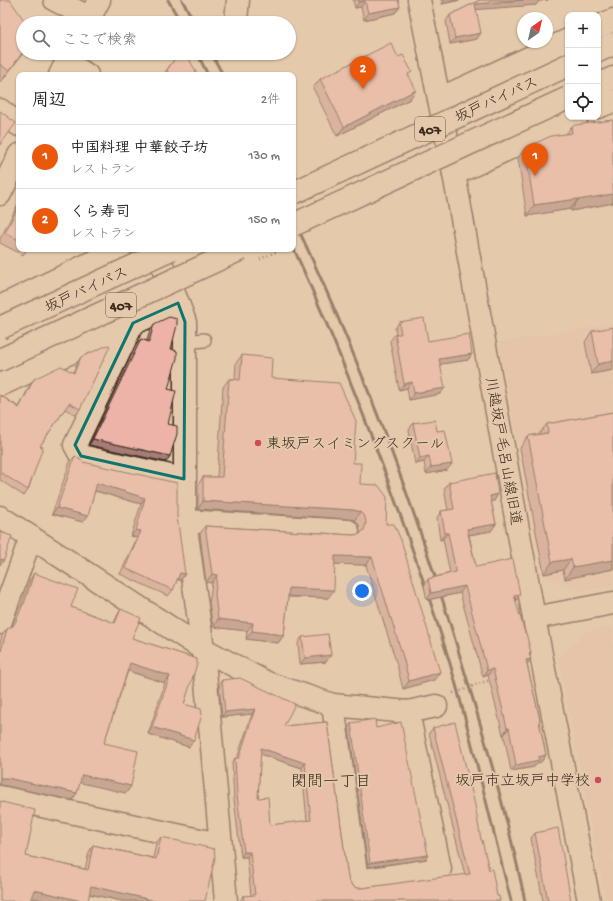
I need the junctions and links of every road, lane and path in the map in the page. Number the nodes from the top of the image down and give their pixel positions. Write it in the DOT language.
graph roads {
  1 [pos="56,0"];
  2 [pos="419,0"];
  3 [pos="92,14"];
  4 [pos="613,20"];
  5 [pos="601,26"];
  6 [pos="565,41"];
  7 [pos="613,44"];
  8 [pos="601,50"];
  9 [pos="66,63"];
  10 [pos="565,66"];
  11 [pos="82,72"];
  12 [pos="613,78"];
  13 [pos="600,84"];
  14 [pos="439,99"];
  15 [pos="565,99"];
  16 [pos="613,101"];
  17 [pos="601,107"];
  18 [pos="0,110"];
  19 [pos="571,120"];
  20 [pos="16,123"];
  21 [pos="16,161"];
  22 [pos="454,174"];
  23 [pos="296,191"];
  24 [pos="0,194"];
  25 [pos="296,224"];
  26 [pos="114,252"];
  27 [pos="156,252"];
  28 [pos="165,252"];
  29 [pos="263,252"];
  30 [pos="250,254"];
  31 [pos="178,303"];
  32 [pos="0,307"];
  33 [pos="133,323"];
  34 [pos="0,328"];
  35 [pos="0,360"];
  36 [pos="0,385"];
  37 [pos="184,479"];
  38 [pos="0,517"];
  39 [pos="185,521"];
  40 [pos="348,531"];
  41 [pos="30,537"];
  42 [pos="613,603"];
  43 [pos="534,618"];
  44 [pos="0,623"];
  45 [pos="203,649"];
  46 [pos="495,680"];
  47 [pos="333,705"];
  48 [pos="436,706"];
  49 [pos="408,712"];
  50 [pos="0,796"];
  51 [pos="220,843"];
  52 [pos="226,901"];
  53 [pos="589,901"];
  1 -- 3 [label="main road"];
  2 -- 14 [label="main road, 川越坂戸毛呂山線旧道"];
  4 -- 5 [label="main road"];
  6 -- 14 [label="main road"];
  7 -- 8 [label="main road"];
  9 -- 11 [label="main road"];
  10 -- 23 [label="main road, 坂戸バイパス / 407, bridge"];
  12 -- 13 [label="main road"];
  14 -- 22 [label="main road, 川越坂戸毛呂山線旧道"];
  15 -- 25 [label="main road, 坂戸バイパス / 407, bridge"];
  16 -- 17 [label="main road"];
  18 -- 20 [label="main road"];
  19 -- 22 [label="main road"];
  21 -- 24 [label="main road"];
  22 -- 43 [label="main road, 川越坂戸毛呂山線旧道"];
  26 -- 32 [label="main road"];
  27 -- 31 [label="main road"];
  28 -- 34 [label="main road, 坂戸バイパス / 407, bridge"];
  29 -- 30 [label="path"];
  30 -- 35 [label="main road, 坂戸バイパス / 407, bridge"];
  31 -- 33 [label="main road"];
  31 -- 37 [label="main road"];
  33 -- 36 [label="main road"];
  33 -- 37 [label="main road"];
  37 -- 39 [label="main road"];
  38 -- 41 [label="main road"];
  39 -- 40 [label="main road"];
  39 -- 45 [label="main road"];
  41 -- 44 [label="main road"];
  41 -- 45 [label="main road"];
  42 -- 43 [label="main road"];
  43 -- 53 [label="main road, 川越坂戸毛呂山線旧道"];
  45 -- 47 [label="main road"];
  45 -- 51 [label="main road"];
  46 -- 48 [label="path"];
  47 -- 49 [label="main road"];
  47 -- 49 [label="main road"];
  48 -- 49 [label="main road"];
  50 -- 51 [label="main road"];
  51 -- 52 [label="main road"];
}
